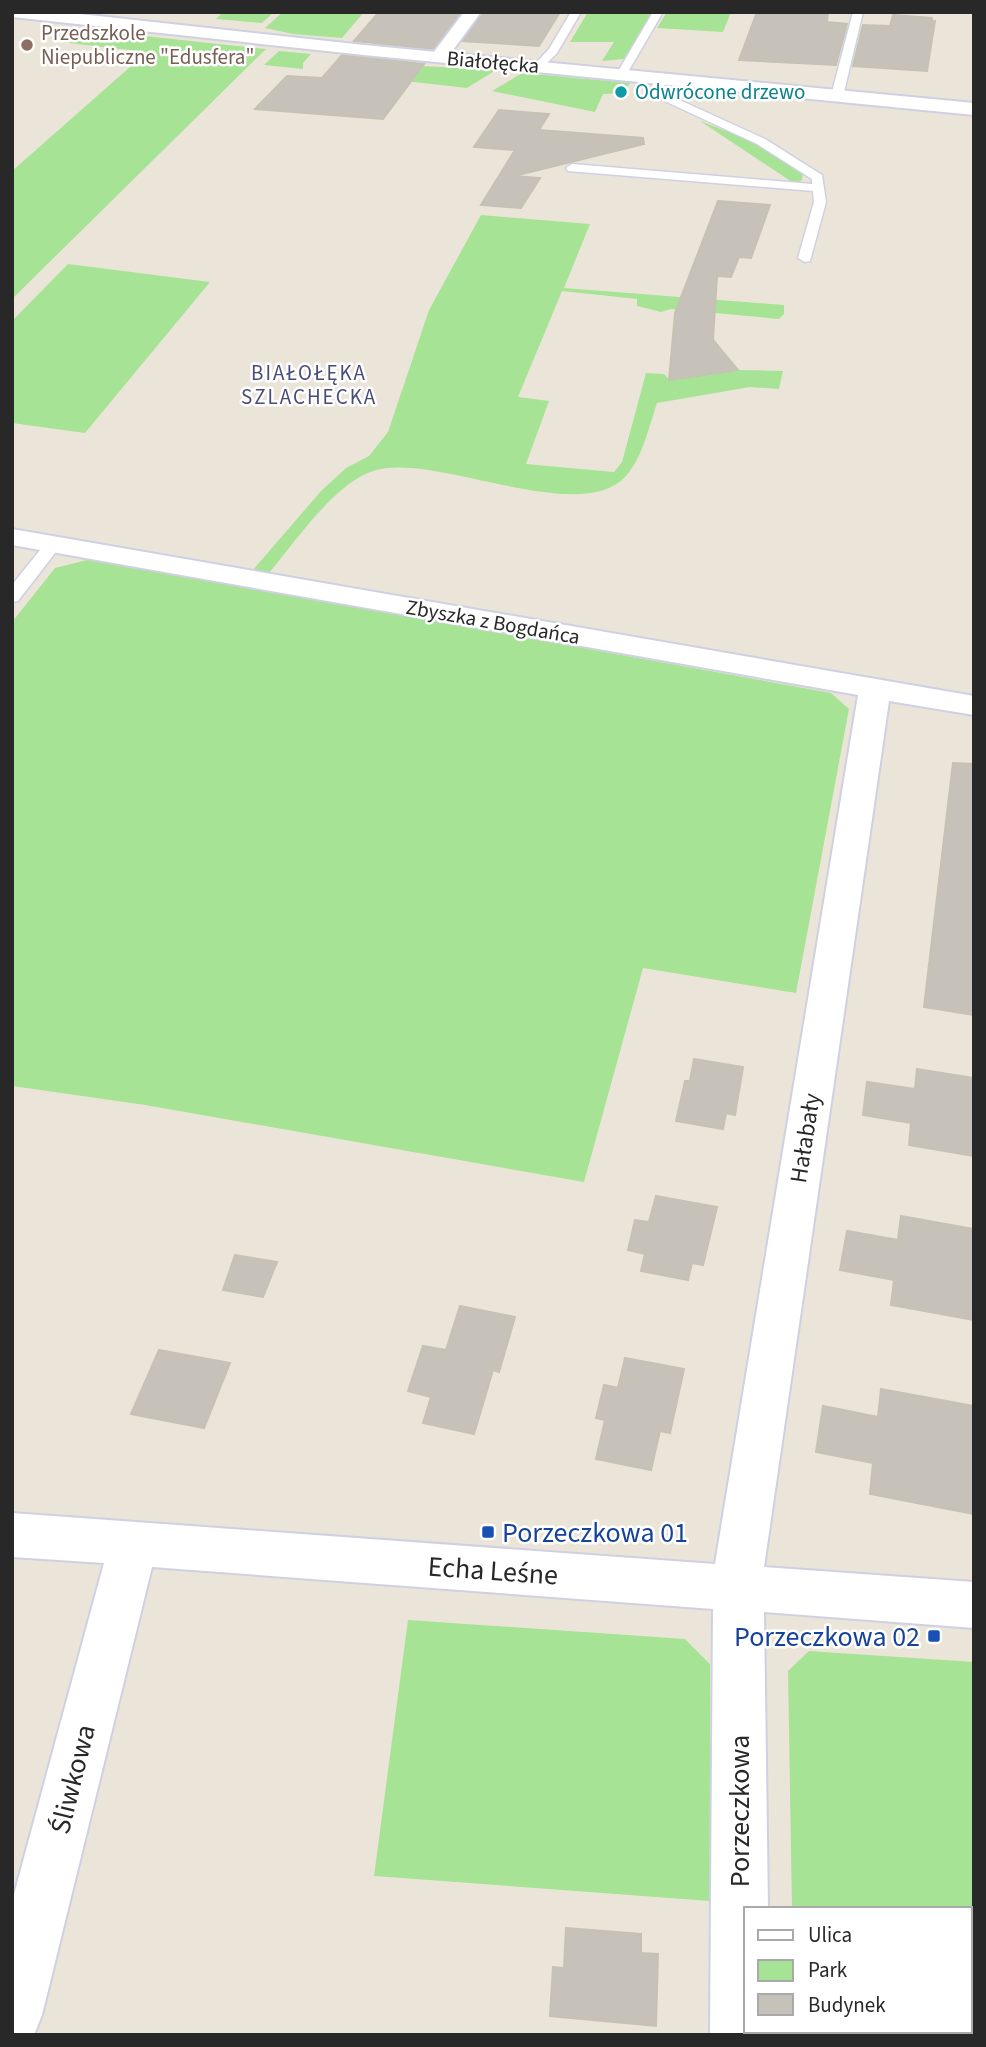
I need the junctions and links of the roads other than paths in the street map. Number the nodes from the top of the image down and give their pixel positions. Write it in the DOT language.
graph roads {
  1 [pos="12,12"];
  2 [pos="472,12"];
  3 [pos="576,12"];
  4 [pos="658,12"];
  5 [pos="858,12"];
  6 [pos="439,57"];
  7 [pos="538,66"];
  8 [pos="621,75"];
  9 [pos="662,79"];
  10 [pos="837,96"];
  11 [pos="974,109"];
  12 [pos="572,168"];
  13 [pos="820,188"];
  14 [pos="805,258"];
  15 [pos="12,537"];
  16 [pos="54,544"];
  17 [pos="12,597"];
  18 [pos="875,690"];
  19 [pos="974,706"];
  20 [pos="12,1535"];
  21 [pos="138,1544"];
  22 [pos="738,1586"];
  23 [pos="974,1605"];
  24 [pos="12,2015"];
  25 [pos="740,2035"];
  1 -- 6 [label="street, Białołęcka"];
  2 -- 6 [label="street"];
  3 -- 7 [label="lane"];
  4 -- 8 [label="lane"];
  5 -- 10 [label="lane"];
  6 -- 7 [label="street, Białołęcka"];
  7 -- 8 [label="street, Białołęcka"];
  8 -- 9 [label="street, Białołęcka"];
  9 -- 10 [label="street, Białołęcka"];
  9 -- 13 [label="lane"];
  10 -- 11 [label="street, Białołęcka"];
  12 -- 13 [label="lane"];
  13 -- 14 [label="lane"];
  15 -- 16 [label="street, Zbyszka z Bogdańca"];
  16 -- 17 [label="lane"];
  16 -- 18 [label="street, Zbyszka z Bogdańca"];
  18 -- 19 [label="street, Zbyszka z Bogdańca"];
  18 -- 22 [label="street, Hałabały"];
  20 -- 21 [label="street, Echa Leśne"];
  21 -- 22 [label="street, Echa Leśne"];
  21 -- 24 [label="street, Śliwkowa"];
  22 -- 23 [label="street, Echa Leśne"];
  22 -- 25 [label="street, Porzeczkowa"];
}
